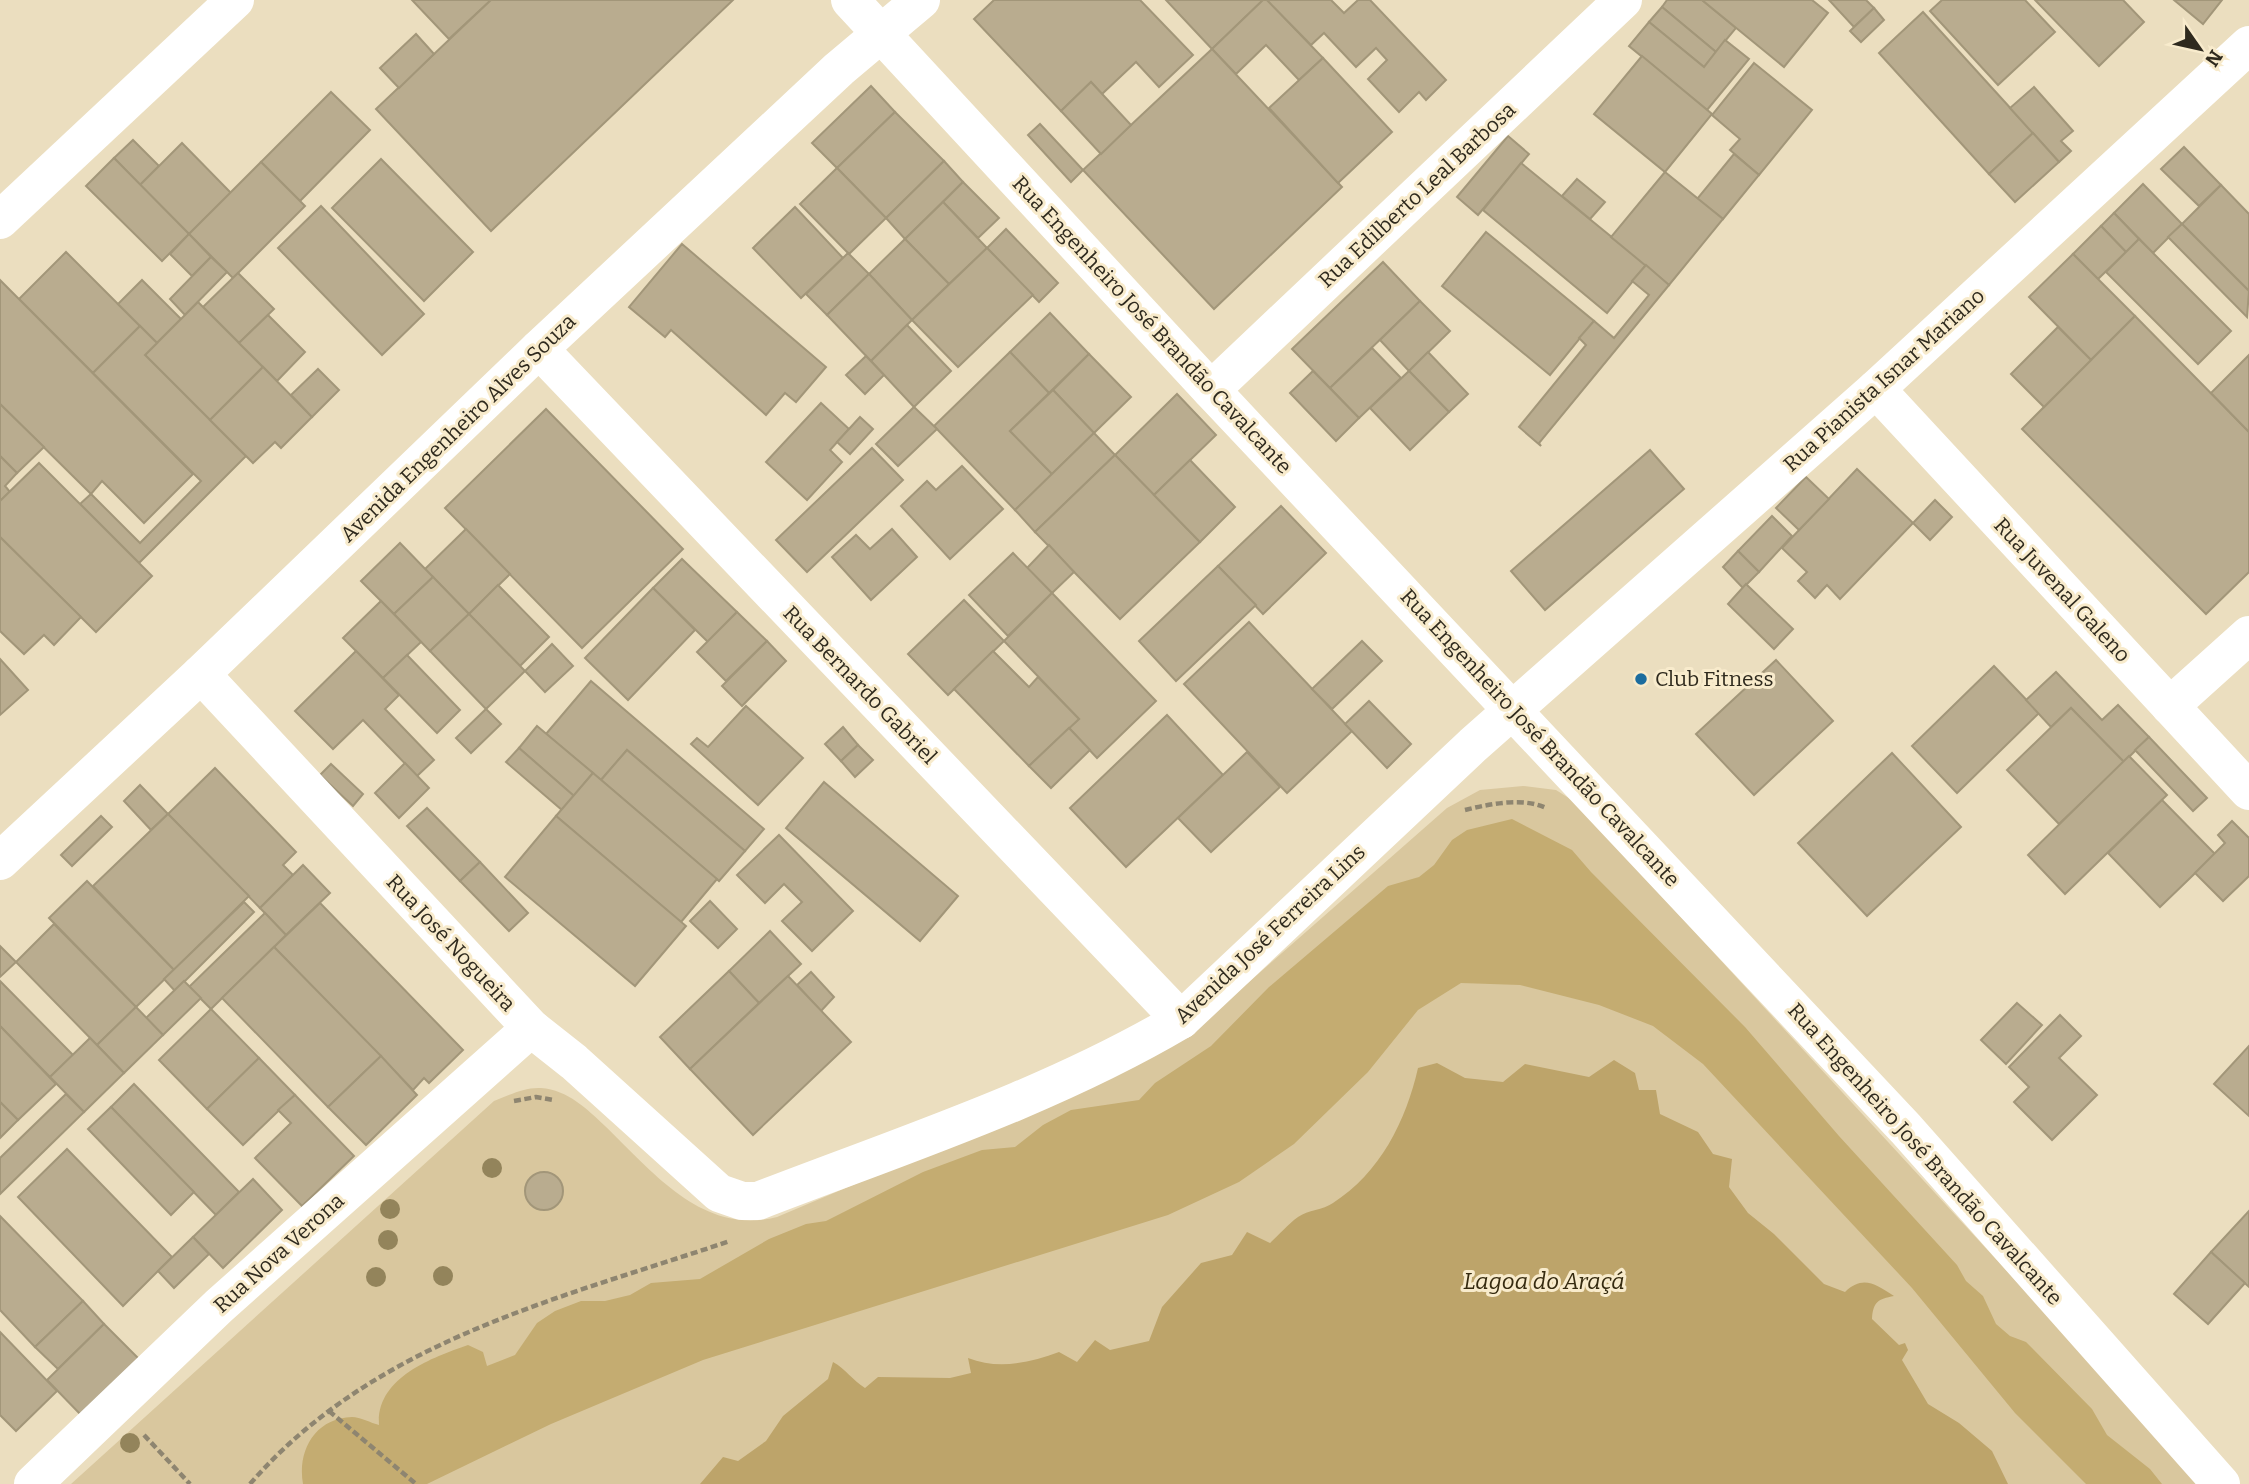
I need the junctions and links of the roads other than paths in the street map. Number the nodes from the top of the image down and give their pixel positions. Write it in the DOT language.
graph roads {
  1 [pos="236,0"];
  2 [pos="850,0"];
  3 [pos="921,0"];
  4 [pos="1623,0"];
  5 [pos="884,35"];
  6 [pos="2249,45"];
  7 [pos="0,220"];
  8 [pos="539,349"];
  9 [pos="1876,389"];
  10 [pos="1211,390"];
  11 [pos="2249,635"];
  12 [pos="201,674"];
  13 [pos="2170,706"];
  14 [pos="1514,710"];
  15 [pos="2249,791"];
  16 [pos="0,861"];
  17 [pos="1181,1020"];
  18 [pos="531,1028"];
  19 [pos="719,1193"];
  20 [pos="33,1484"];
  21 [pos="2221,1484"];
  1 -- 7 [label="street"];
  2 -- 5 [label="street, Rua Engenheiro José Brandão Cavalcante"];
  3 -- 5 [label="street, Avenida Engenheiro Alves Souza"];
  4 -- 10 [label="street, Rua Edilberto Leal Barbosa"];
  5 -- 8 [label="street, Avenida Engenheiro Alves Souza"];
  5 -- 10 [label="street, Rua Engenheiro José Brandão Cavalcante"];
  6 -- 9 [label="street, Rua Pianista Isnar Mariano"];
  8 -- 12 [label="street, Avenida Engenheiro Alves Souza"];
  8 -- 17 [label="street, Rua Bernardo Gabriel"];
  9 -- 13 [label="street, Rua Juvenal Galeno"];
  9 -- 14 [label="street, Rua Pianista Isnar Mariano"];
  10 -- 14 [label="street, Rua Engenheiro José Brandão Cavalcante"];
  11 -- 13 [label="street"];
  12 -- 16 [label="street, Avenida Engenheiro Alves Souza"];
  12 -- 18 [label="street, Rua José Nogueira"];
  13 -- 15 [label="street, Rua Juvenal Galeno"];
  14 -- 17 [label="street, Avenida José Ferreira Lins"];
  14 -- 21 [label="street, Rua Engenheiro José Brandão Cavalcante"];
  17 -- 19 [label="street, Avenida José Ferreira Lins"];
  18 -- 19 [label="street, Rua José Nogueira"];
  18 -- 20 [label="street, Rua Nova Verona"];
}
